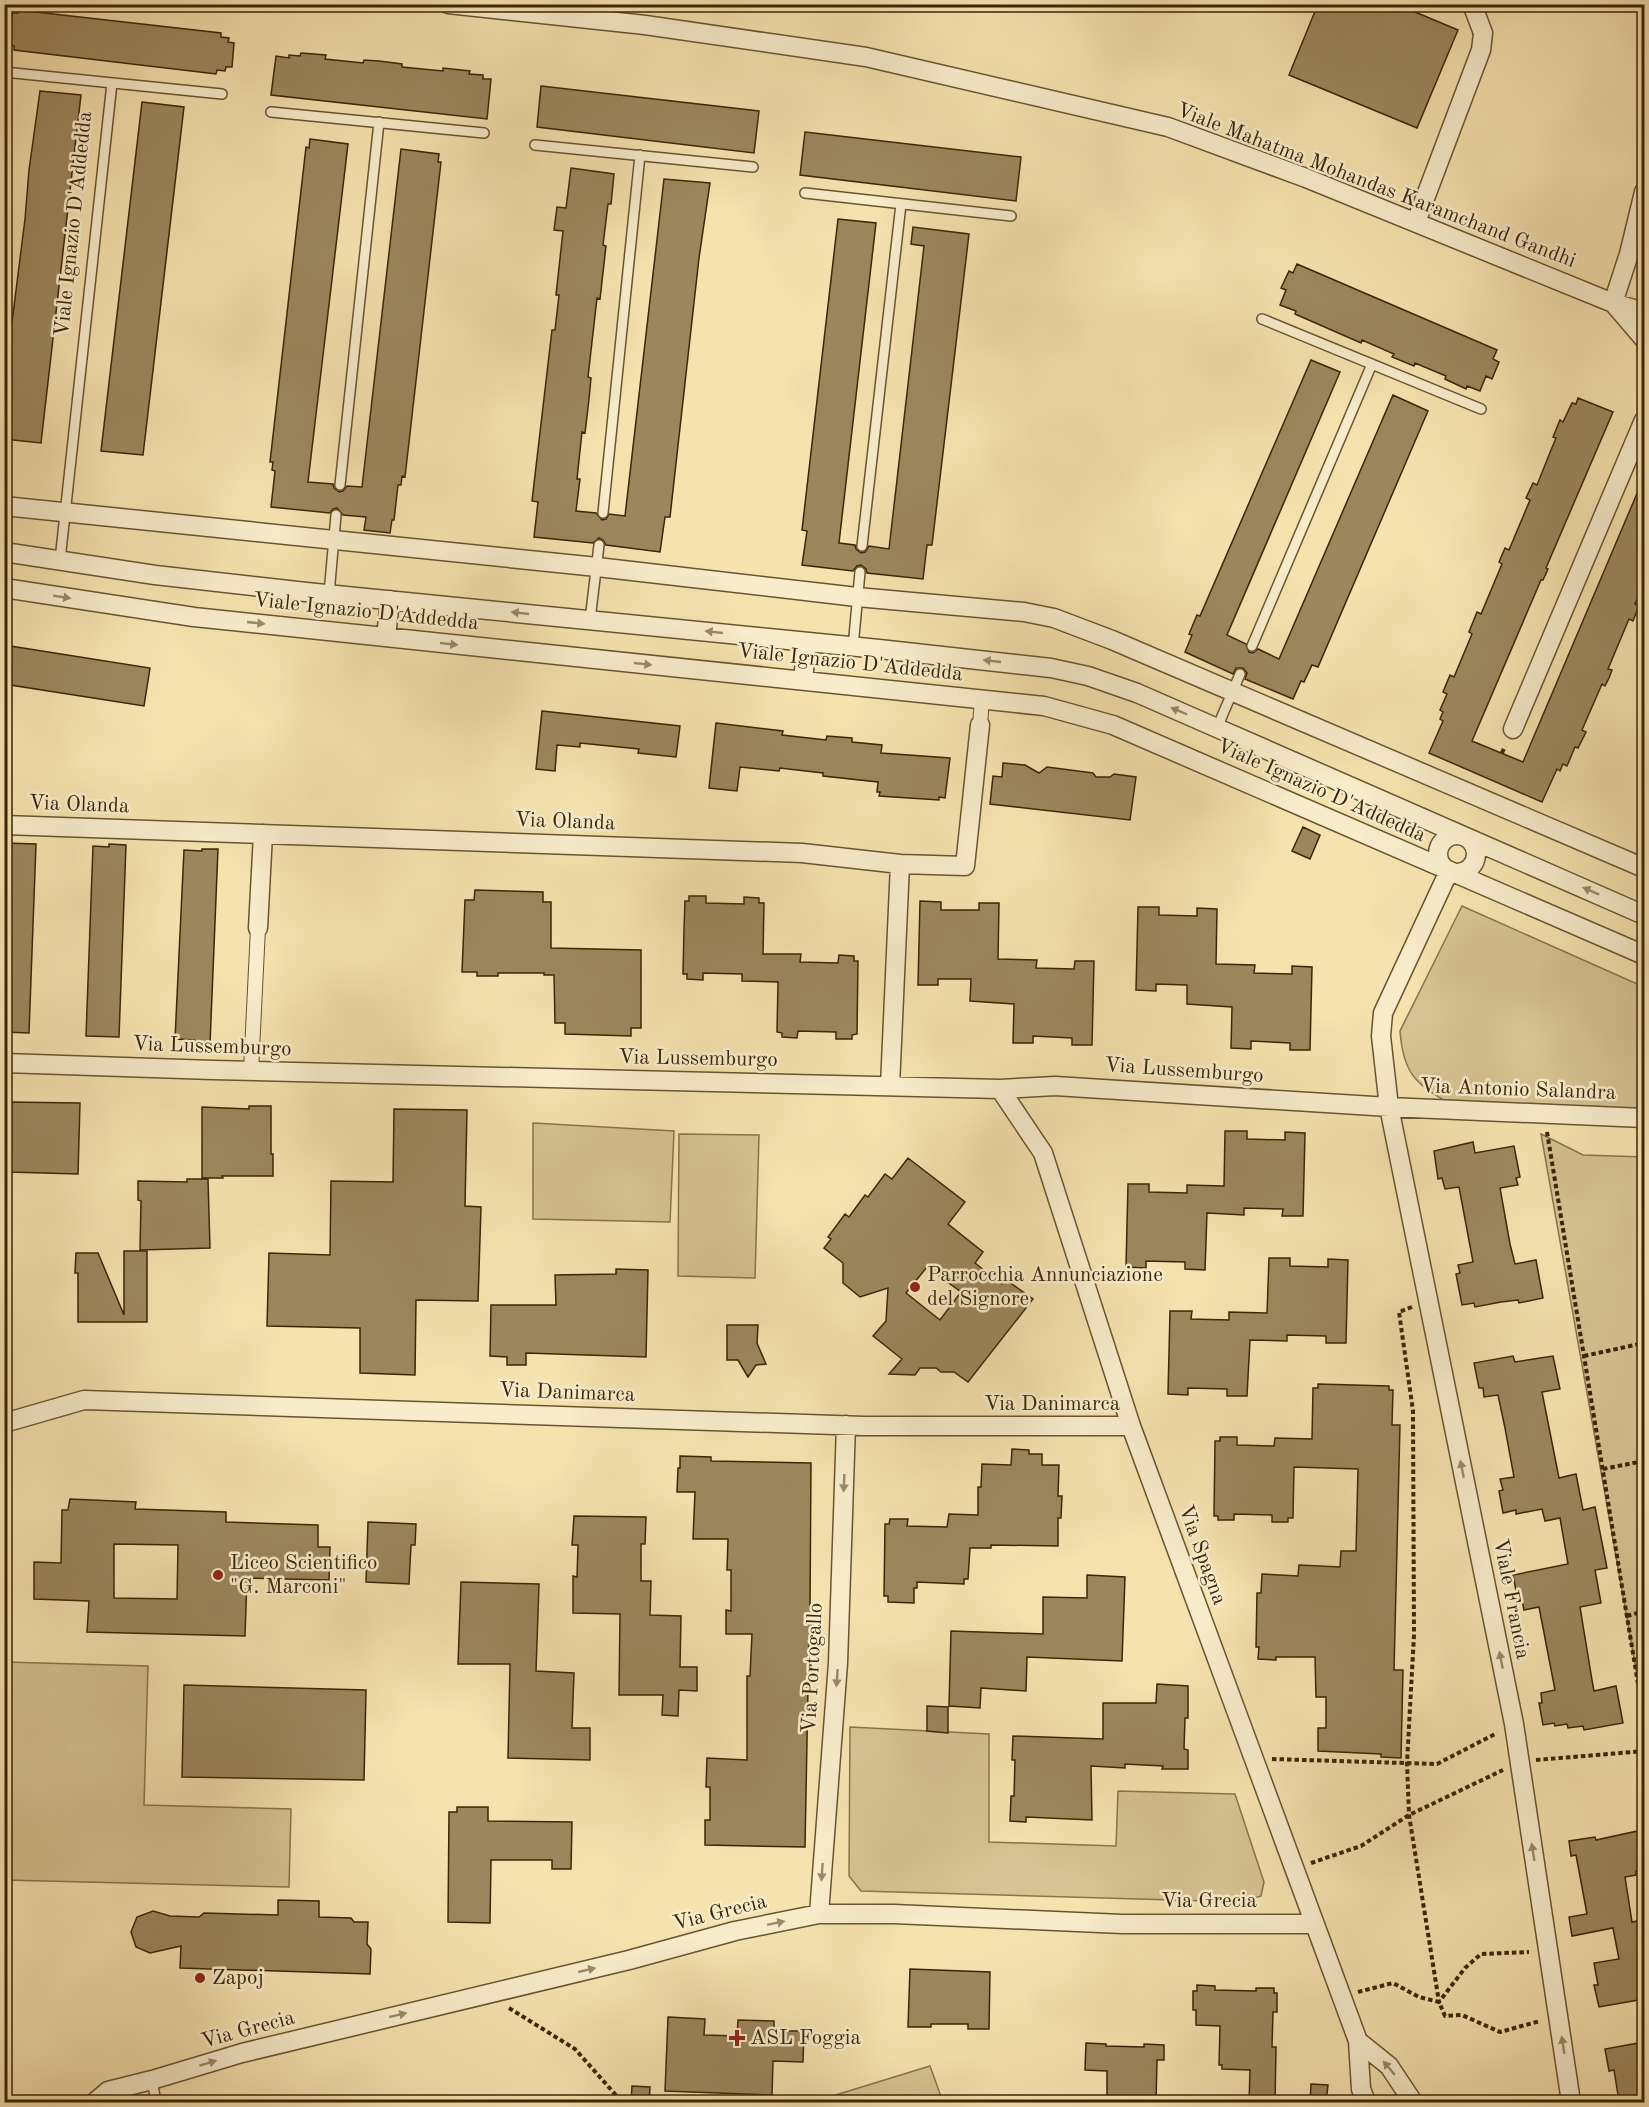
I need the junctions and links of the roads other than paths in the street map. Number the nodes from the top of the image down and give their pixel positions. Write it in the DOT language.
graph roads {
  1 [pos="448,4"];
  2 [pos="1472,4"];
  3 [pos="4,72"];
  4 [pos="112,83"];
  5 [pos="222,94"];
  6 [pos="271,112"];
  7 [pos="379,123"];
  8 [pos="484,133"];
  9 [pos="536,145"];
  10 [pos="640,155"];
  11 [pos="753,166"];
  12 [pos="1644,192"];
  13 [pos="805,193"];
  14 [pos="901,204"];
  15 [pos="1011,216"];
  16 [pos="1416,222"];
  17 [pos="1613,303"];
  18 [pos="1644,312"];
  19 [pos="1262,319"];
  20 [pos="1644,339"];
  21 [pos="1372,364"];
  22 [pos="1481,410"];
  23 [pos="1644,420"];
  24 [pos="340,485"];
  25 [pos="4,506"];
  26 [pos="65,513"];
  27 [pos="603,513"];
  28 [pos="336,515"];
  29 [pos="333,541"];
  30 [pos="600,545"];
  31 [pos="862,546"];
  32 [pos="4,552"];
  33 [pos="60,560"];
  34 [pos="597,567"];
  35 [pos="860,572"];
  36 [pos="4,588"];
  37 [pos="329,594"];
  38 [pos="857,597"];
  39 [pos="390,600"];
  40 [pos="590,620"];
  41 [pos="386,637"];
  42 [pos="807,642"];
  43 [pos="1252,646"];
  44 [pos="853,647"];
  45 [pos="1240,674"];
  46 [pos="803,680"];
  47 [pos="1232,692"];
  48 [pos="982,699"];
  49 [pos="980,725"];
  50 [pos="1217,728"];
  51 [pos="1513,729"];
  52 [pos="4,825"];
  53 [pos="263,834"];
  54 [pos="1464,836"];
  55 [pos="900,864"];
  56 [pos="1644,868"];
  57 [pos="1449,871"];
  58 [pos="1644,915"];
  59 [pos="258,928"];
  60 [pos="1644,955"];
  61 [pos="4,1063"];
  62 [pos="251,1071"];
  63 [pos="890,1086"];
  64 [pos="1000,1089"];
  65 [pos="1389,1107"];
  66 [pos="1644,1118"];
  67 [pos="4,1423"];
  68 [pos="846,1425"];
  69 [pos="1131,1426"];
  70 [pos="819,1914"];
  71 [pos="1314,1924"];
  72 [pos="1358,2041"];
  73 [pos="152,2080"];
  74 [pos="95,2103"];
  75 [pos="156,2103"];
  76 [pos="1366,2103"];
  77 [pos="1413,2103"];
  78 [pos="1571,2103"];
  1 -- 16 [label="street, Viale Mahatma Mohandas Karamchand Gandhi"];
  2 -- 16 [label="street"];
  3 -- 4 [label="lane, Viale Ignazio D'Addedda"];
  4 -- 5 [label="lane, Viale Ignazio D'Addedda"];
  4 -- 26 [label="lane, Viale Ignazio D'Addedda"];
  6 -- 7 [label="lane"];
  7 -- 8 [label="lane"];
  7 -- 24 [label="lane"];
  9 -- 10 [label="lane"];
  10 -- 11 [label="lane"];
  10 -- 27 [label="lane"];
  12 -- 17 [label="street"];
  13 -- 14 [label="lane"];
  14 -- 15 [label="lane"];
  14 -- 31 [label="lane"];
  16 -- 17 [label="street, Viale Mahatma Mohandas Karamchand Gandhi"];
  17 -- 18 [label="street, Viale Mahatma Mohandas Karamchand Gandhi"];
  17 -- 20 [label="street, Viale Mahatma Mohandas Karamchand Gandhi"];
  19 -- 21 [label="lane"];
  21 -- 22 [label="lane"];
  21 -- 43 [label="lane"];
  23 -- 51 [label="street"];
  25 -- 26 [label="street"];
  26 -- 29 [label="street"];
  26 -- 33 [label="lane, Viale Ignazio D'Addedda"];
  28 -- 29 [label="lane, Viale Ignazio D'Addedda"];
  29 -- 34 [label="street"];
  29 -- 37 [label="lane, Viale Ignazio D'Addedda"];
  30 -- 34 [label="lane"];
  32 -- 33 [label="street, Viale Ignazio D'Addedda"];
  33 -- 37 [label="street, Viale Ignazio D'Addedda"];
  34 -- 38 [label="street"];
  34 -- 40 [label="lane"];
  35 -- 38 [label="lane, Viale Ignazio D'Addedda"];
  36 -- 41 [label="street, Viale Ignazio D'Addedda, one-way"];
  37 -- 39 [label="street, Viale Ignazio D'Addedda"];
  38 -- 44 [label="lane, Viale Ignazio D'Addedda"];
  38 -- 47 [label="street"];
  40 -- 39 [label="street, Viale Ignazio D'Addedda, one-way"];
  39 -- 41 [label="street"];
  42 -- 40 [label="street, Viale Ignazio D'Addedda, one-way"];
  41 -- 46 [label="street, Viale Ignazio D'Addedda, one-way"];
  42 -- 44 [label="street, Viale Ignazio D'Addedda"];
  42 -- 46 [label="street"];
  50 -- 44 [label="street, Viale Ignazio D'Addedda, one-way"];
  45 -- 47 [label="lane, Viale Ignazio D'Addedda"];
  46 -- 48 [label="street, Viale Ignazio D'Addedda"];
  47 -- 50 [label="lane, Viale Ignazio D'Addedda"];
  47 -- 56 [label="street"];
  48 -- 49 [label="street"];
  48 -- 57 [label="street, Viale Ignazio D'Addedda"];
  49 -- 55 [label="street, Via Olanda"];
  50 -- 54 [label="street, Viale Ignazio D'Addedda"];
  52 -- 53 [label="street, Via Olanda"];
  53 -- 55 [label="street, Via Olanda"];
  53 -- 59 [label="street"];
  54 -- 57 [label="street"];
  54 -- 57 [label="street"];
  58 -- 54 [label="street, Viale Ignazio D'Addedda, one-way"];
  55 -- 63 [label="street"];
  57 -- 60 [label="street, Viale Ignazio D'Addedda"];
  57 -- 65 [label="street, Viale Francia"];
  59 -- 62 [label="street"];
  61 -- 62 [label="street, Via Lussemburgo"];
  62 -- 63 [label="street, Via Lussemburgo"];
  63 -- 64 [label="street, Via Lussemburgo"];
  64 -- 65 [label="street, Via Lussemburgo"];
  64 -- 69 [label="street, Via Spagna"];
  65 -- 66 [label="street, Via Antonio Salandra"];
  78 -- 65 [label="street, Viale Francia, one-way"];
  67 -- 68 [label="street, Via Danimarca"];
  68 -- 69 [label="street, Via Danimarca"];
  68 -- 70 [label="street, Via Portogallo, one-way"];
  69 -- 71 [label="street, Via Spagna"];
  70 -- 71 [label="street, Via Grecia"];
  73 -- 70 [label="street, Via Grecia, one-way"];
  71 -- 72 [label="street, Via Spagna"];
  72 -- 76 [label="street, Via Spagna"];
  77 -- 72 [label="street, one-way"];
  73 -- 74 [label="street, Via Grecia"];
  73 -- 75 [label="lane"];
}
